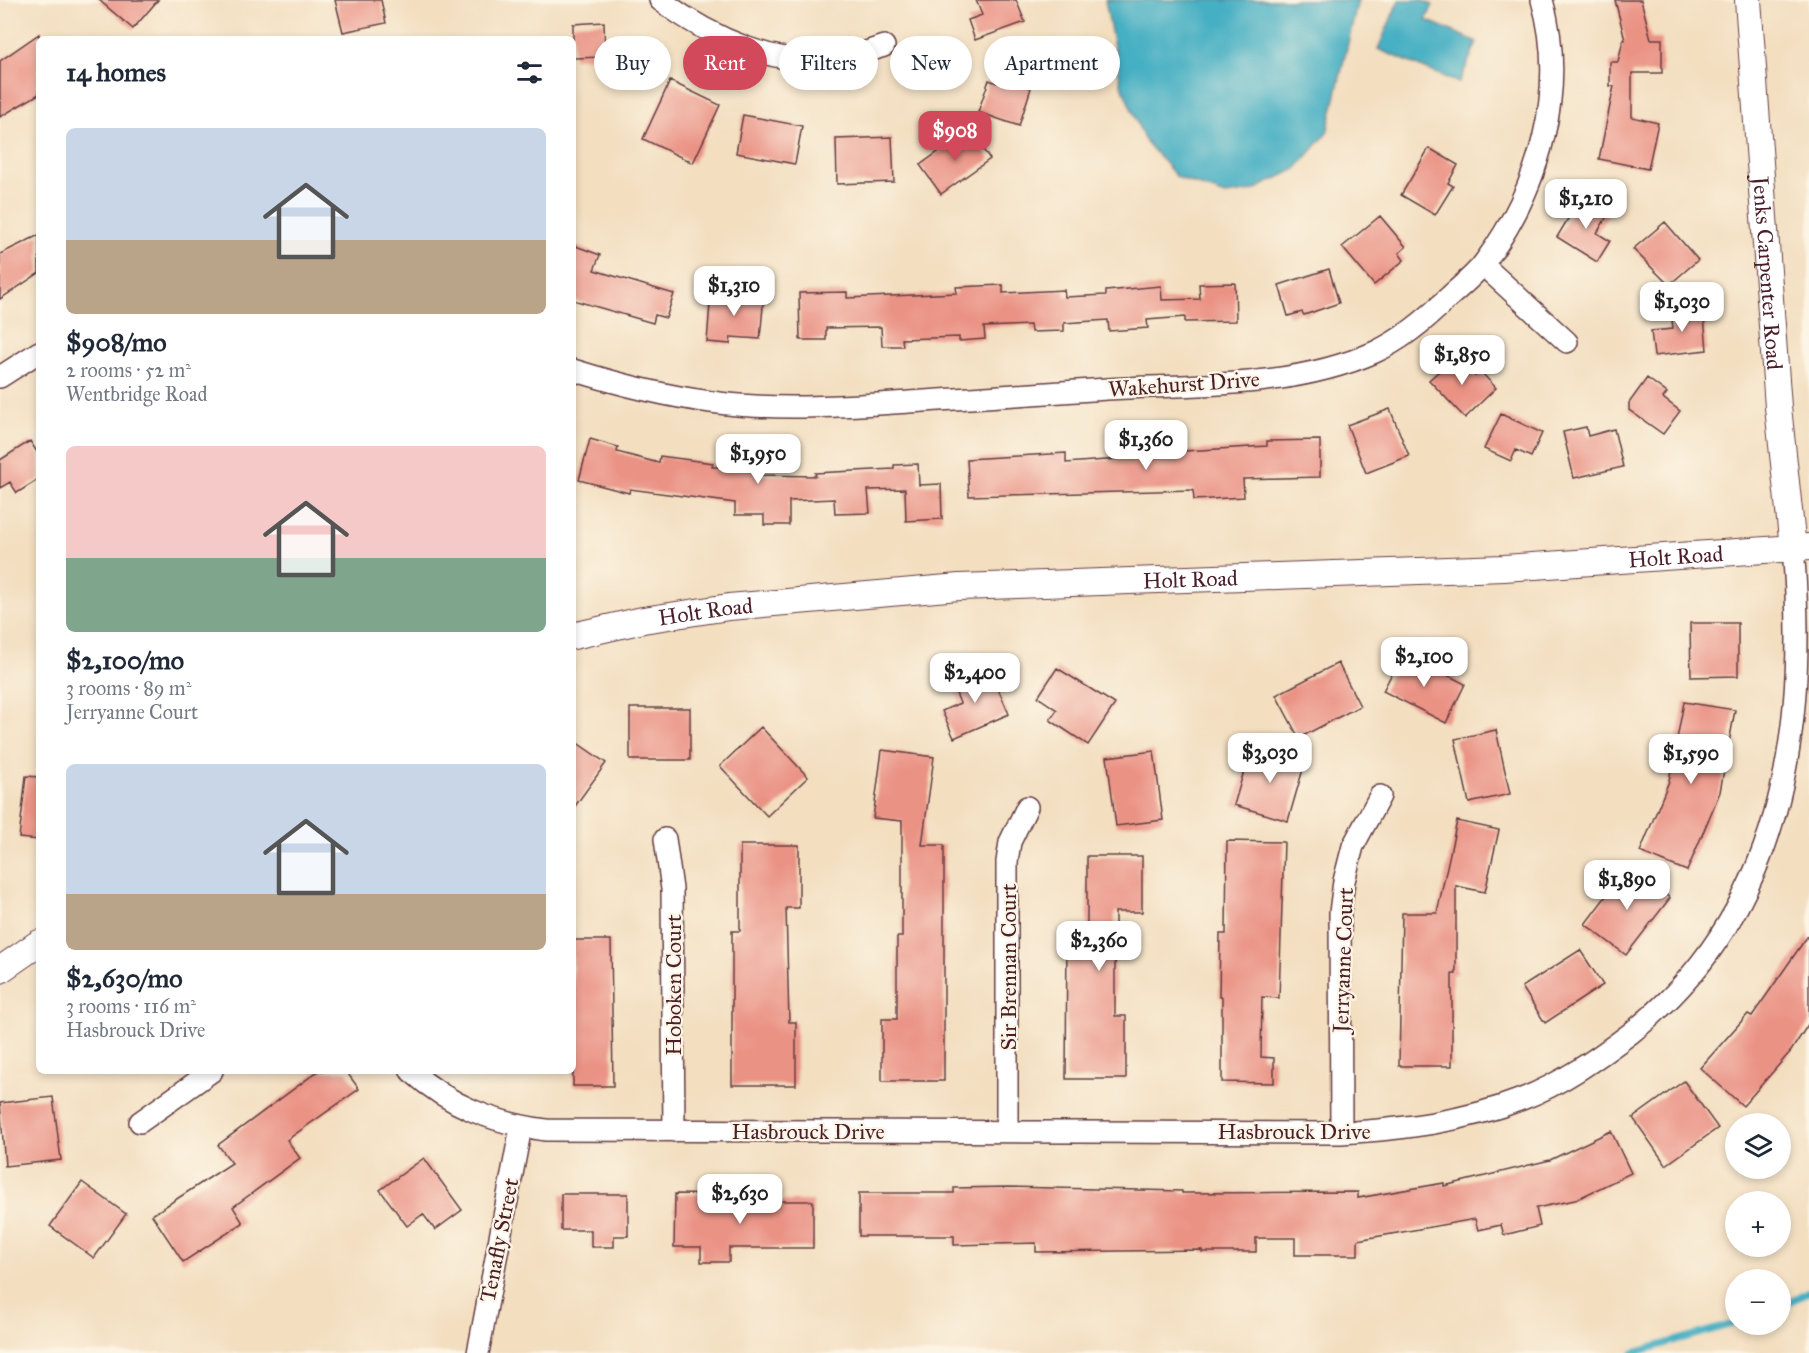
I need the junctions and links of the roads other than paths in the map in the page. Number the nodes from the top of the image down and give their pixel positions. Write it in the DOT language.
graph roads {
  1 [pos="660,0"];
  2 [pos="1542,0"];
  3 [pos="1748,0"];
  4 [pos="884,46"];
  5 [pos="1483,265"];
  6 [pos="1567,342"];
  7 [pos="36,354"];
  8 [pos="576,371"];
  9 [pos="0,377"];
  10 [pos="1801,547"];
  11 [pos="576,635"];
  12 [pos="1380,796"];
  13 [pos="1027,807"];
  14 [pos="664,839"];
  15 [pos="36,945"];
  16 [pos="0,970"];
  17 [pos="208,1074"];
  18 [pos="414,1074"];
  19 [pos="140,1122"];
  20 [pos="521,1127"];
  21 [pos="1007,1130"];
  22 [pos="674,1131"];
  23 [pos="1341,1133"];
  24 [pos="478,1353"];
  1 -- 4 [label="street"];
  2 -- 5 [label="street, Wakehurst Drive"];
  3 -- 10 [label="street, Jenks Carpenter Road"];
  5 -- 6 [label="street"];
  5 -- 8 [label="street, Wakehurst Drive"];
  7 -- 9 [label="street"];
  10 -- 11 [label="street, Holt Road"];
  10 -- 23 [label="street, Hasbrouck Drive"];
  12 -- 23 [label="street, Jerryanne Court"];
  13 -- 21 [label="street, Sir Brennan Court"];
  14 -- 22 [label="street, Hoboken Court"];
  15 -- 16 [label="street"];
  17 -- 19 [label="street"];
  18 -- 20 [label="street, Hasbrouck Drive"];
  20 -- 22 [label="street, Hasbrouck Drive"];
  20 -- 24 [label="street, Tenafly Street"];
  21 -- 22 [label="street, Hasbrouck Drive"];
  21 -- 23 [label="street, Hasbrouck Drive"];
}
